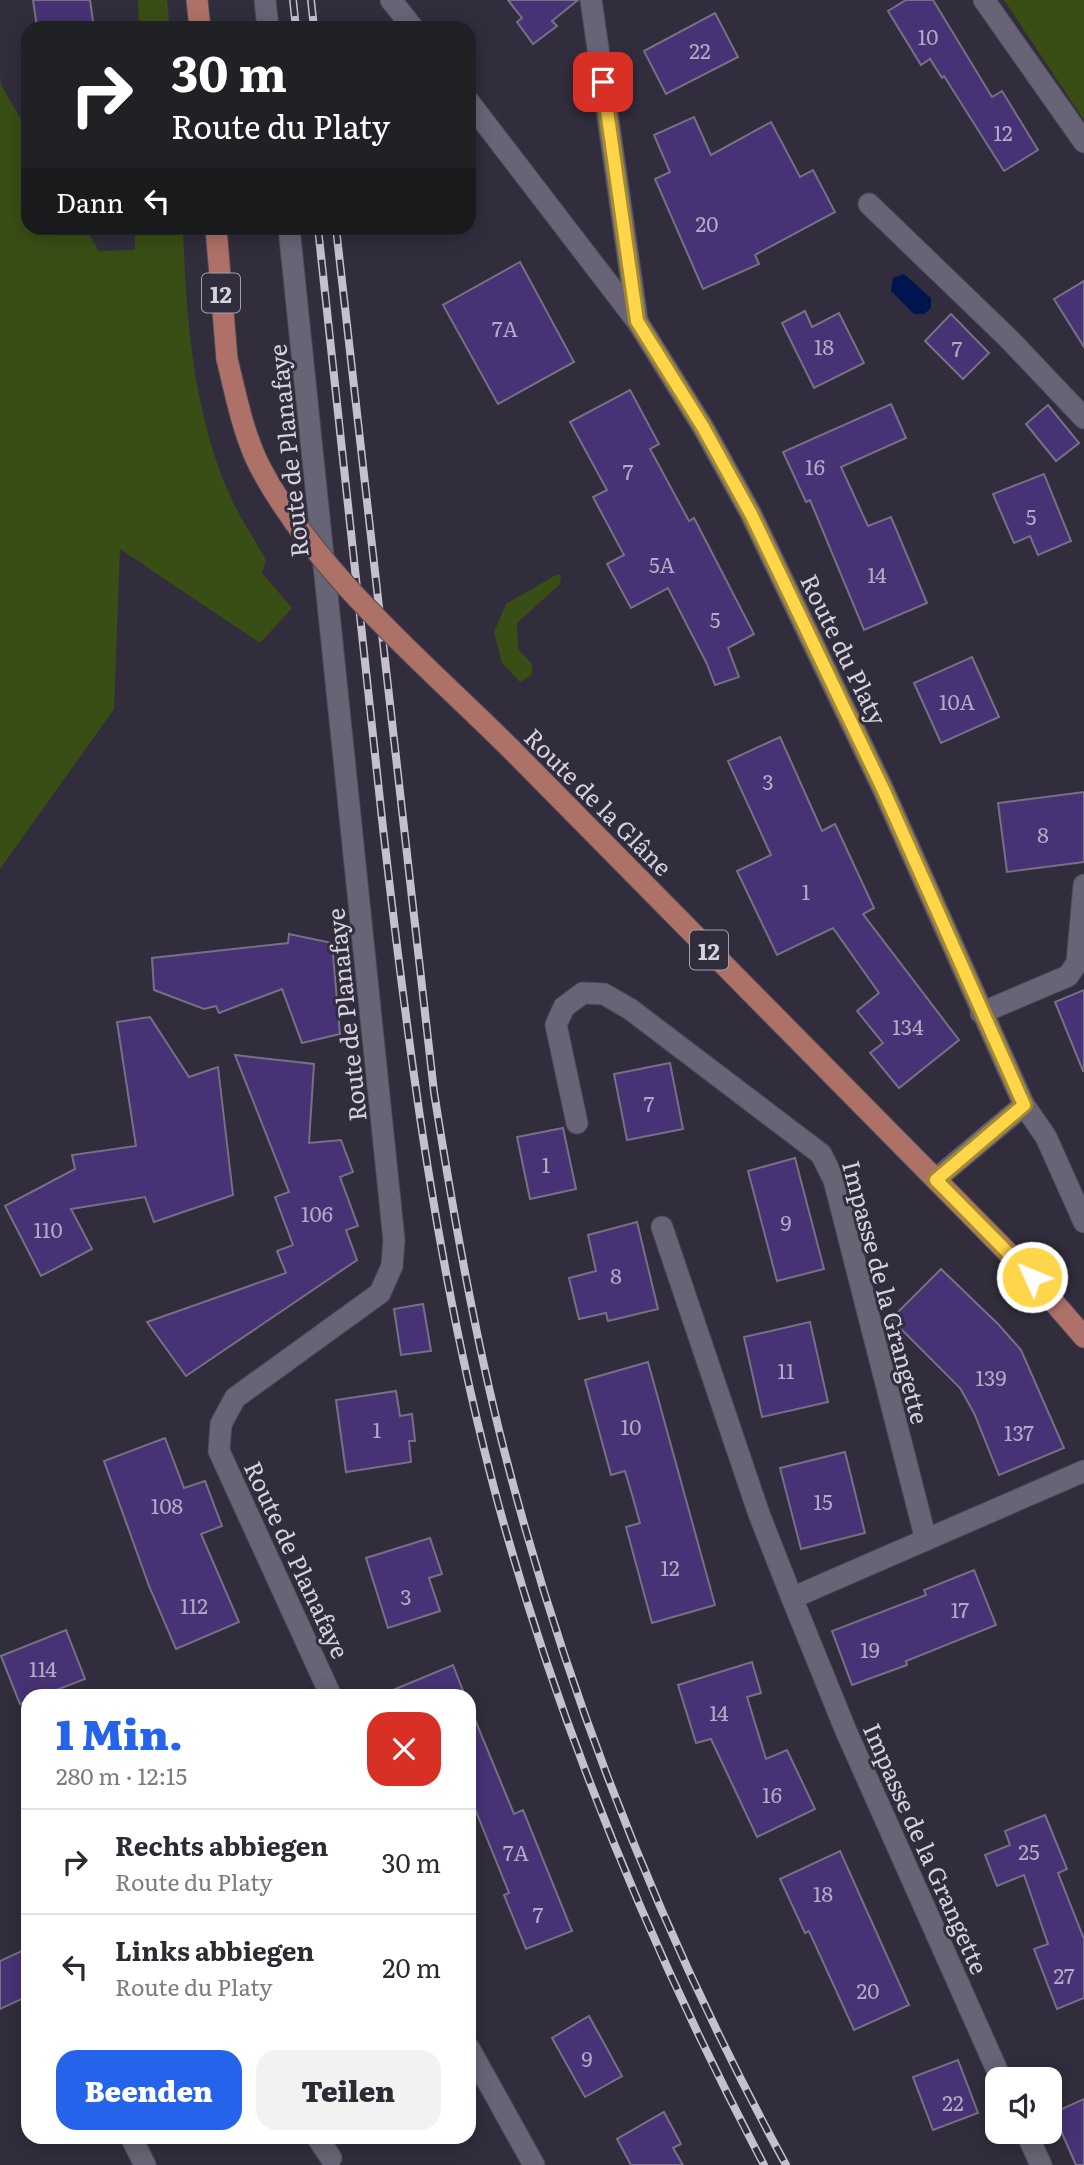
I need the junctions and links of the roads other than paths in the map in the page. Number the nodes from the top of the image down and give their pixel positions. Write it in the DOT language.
graph roads {
  1 [pos="197,0"];
  2 [pos="265,0"];
  3 [pos="391,0"];
  4 [pos="591,0"];
  5 [pos="984,0"];
  6 [pos="199,21"];
  7 [pos="267,21"];
  8 [pos="408,21"];
  9 [pos="476,111"];
  10 [pos="1084,142"];
  11 [pos="869,204"];
  12 [pos="217,235"];
  13 [pos="290,235"];
  14 [pos="637,321"];
  15 [pos="1084,418"];
  16 [pos="1084,885"];
  17 [pos="981,1013"];
  18 [pos="1024,1105"];
  19 [pos="577,1123"];
  20 [pos="936,1180"];
  21 [pos="1084,1222"];
  22 [pos="662,1227"];
  23 [pos="1084,1337"];
  24 [pos="1084,1471"];
  25 [pos="926,1540"];
  26 [pos="792,1598"];
  27 [pos="328,1689"];
  28 [pos="476,2061"];
  29 [pos="996,2067"];
  30 [pos="134,2144"];
  31 [pos="322,2144"];
  32 [pos="1031,2144"];
  33 [pos="331,2158"];
  34 [pos="145,2165"];
  35 [pos="534,2165"];
  36 [pos="1041,2165"];
  1 -- 6 [label="main road"];
  2 -- 7 [label="street"];
  3 -- 8 [label="street"];
  4 -- 14 [label="street, Route du Platy"];
  5 -- 10 [label="street"];
  9 -- 14 [label="street, Route du Platy"];
  11 -- 15 [label="street"];
  12 -- 20 [label="main road, Route de la Glâne / 12, bridge"];
  13 -- 27 [label="street, Route de Planafaye"];
  14 -- 17 [label="street, Route du Platy"];
  16 -- 17 [label="street"];
  17 -- 18 [label="street, Route du Platy"];
  18 -- 20 [label="street"];
  18 -- 21 [label="street, Route du Platy"];
  19 -- 25 [label="street, Impasse de la Grangette"];
  20 -- 23 [label="main road, Route de la Glâne / 12"];
  22 -- 26 [label="street, Impasse de la Grangette"];
  24 -- 25 [label="street"];
  25 -- 26 [label="street"];
  26 -- 29 [label="street, Impasse de la Grangette"];
  28 -- 35 [label="street"];
  30 -- 34 [label="street"];
  31 -- 33 [label="street"];
  32 -- 36 [label="street"];
}
